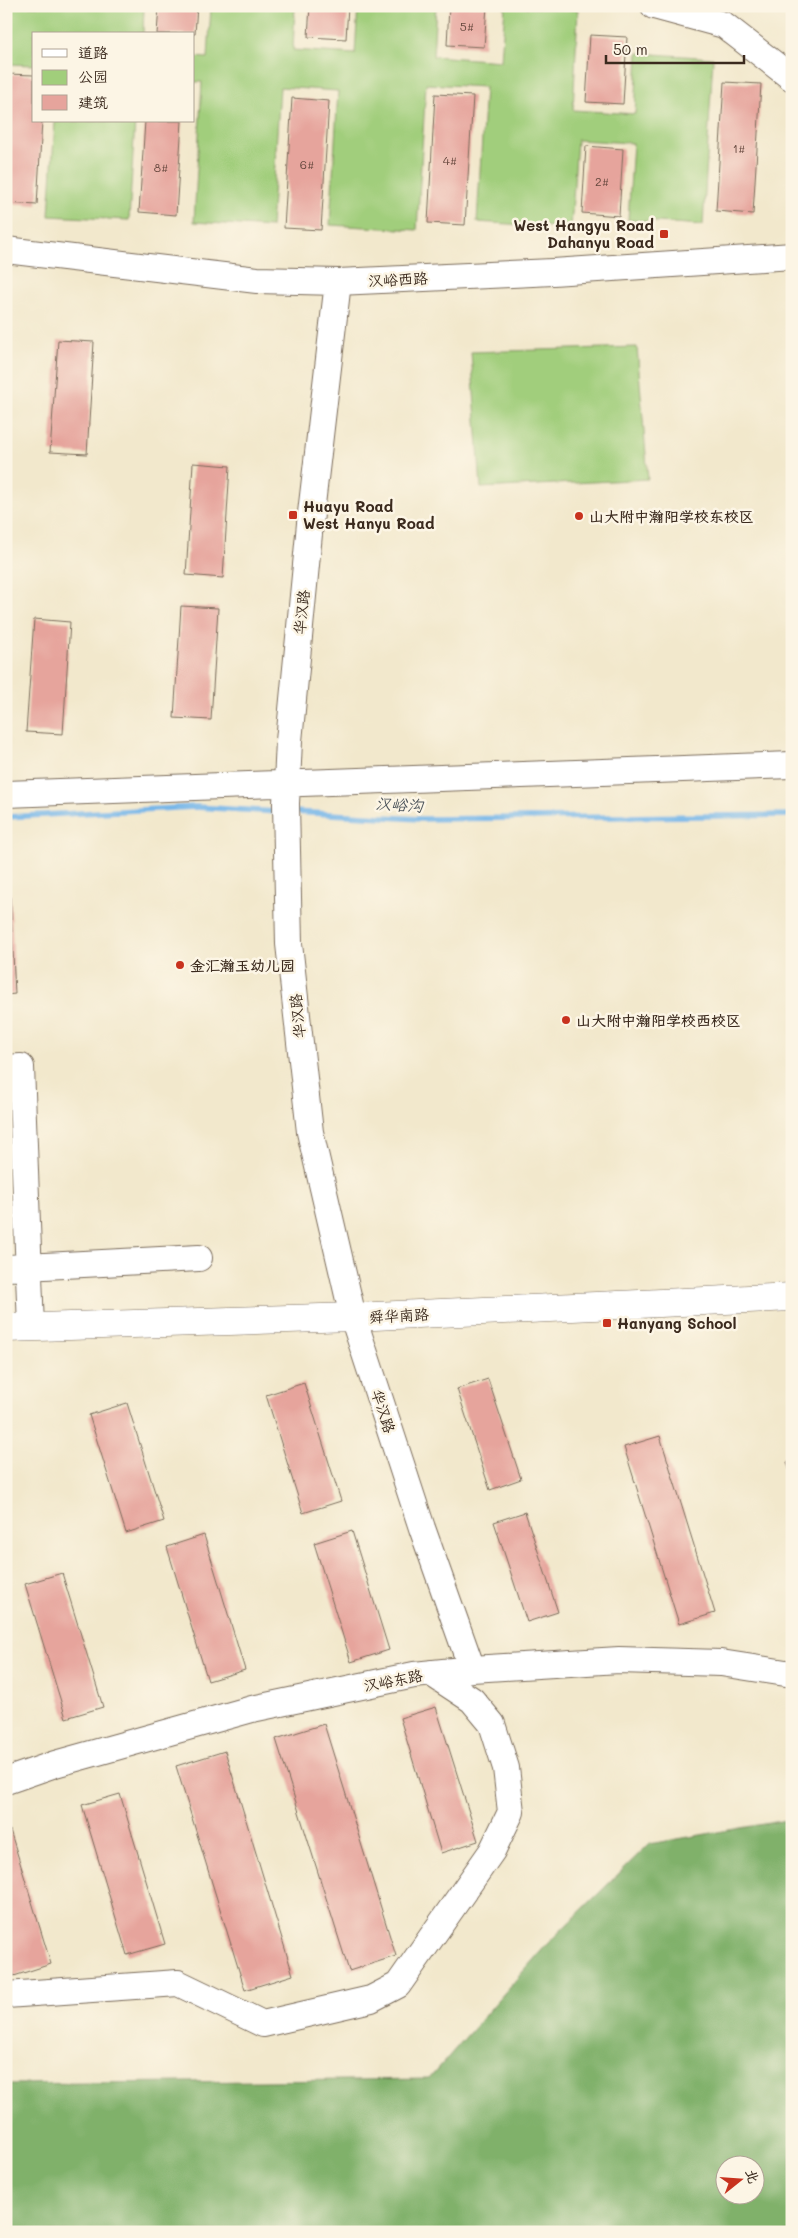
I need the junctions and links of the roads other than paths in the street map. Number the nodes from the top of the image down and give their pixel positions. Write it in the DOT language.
graph roads {
  1 [pos="654,6"];
  2 [pos="792,78"];
  3 [pos="6,250"];
  4 [pos="792,256"];
  5 [pos="338,282"];
  6 [pos="792,765"];
  7 [pos="6,794"];
  8 [pos="286,802"];
  9 [pos="6,1068"];
  10 [pos="199,1258"];
  11 [pos="18,1267"];
  12 [pos="792,1297"];
  13 [pos="353,1317"];
  14 [pos="19,1327"];
  15 [pos="472,1669"];
  16 [pos="431,1673"];
  17 [pos="792,1674"];
  18 [pos="6,1781"];
  19 [pos="6,1995"];
  1 -- 2 [label="street"];
  3 -- 5 [label="street, 汉峪西路"];
  4 -- 5 [label="street, 汉峪西路"];
  5 -- 8 [label="street, 华汉路"];
  6 -- 8 [label="street"];
  7 -- 8 [label="street"];
  8 -- 13 [label="street, 华汉路"];
  9 -- 11 [label="street"];
  10 -- 11 [label="street"];
  11 -- 14 [label="street"];
  12 -- 13 [label="main road, 舜华南路"];
  13 -- 14 [label="main road, 舜华南路"];
  13 -- 15 [label="street, 华汉路"];
  15 -- 16 [label="street, 汉峪东路"];
  15 -- 17 [label="street, 汉峪东路"];
  16 -- 18 [label="street, 汉峪东路"];
  16 -- 19 [label="street"];
}
